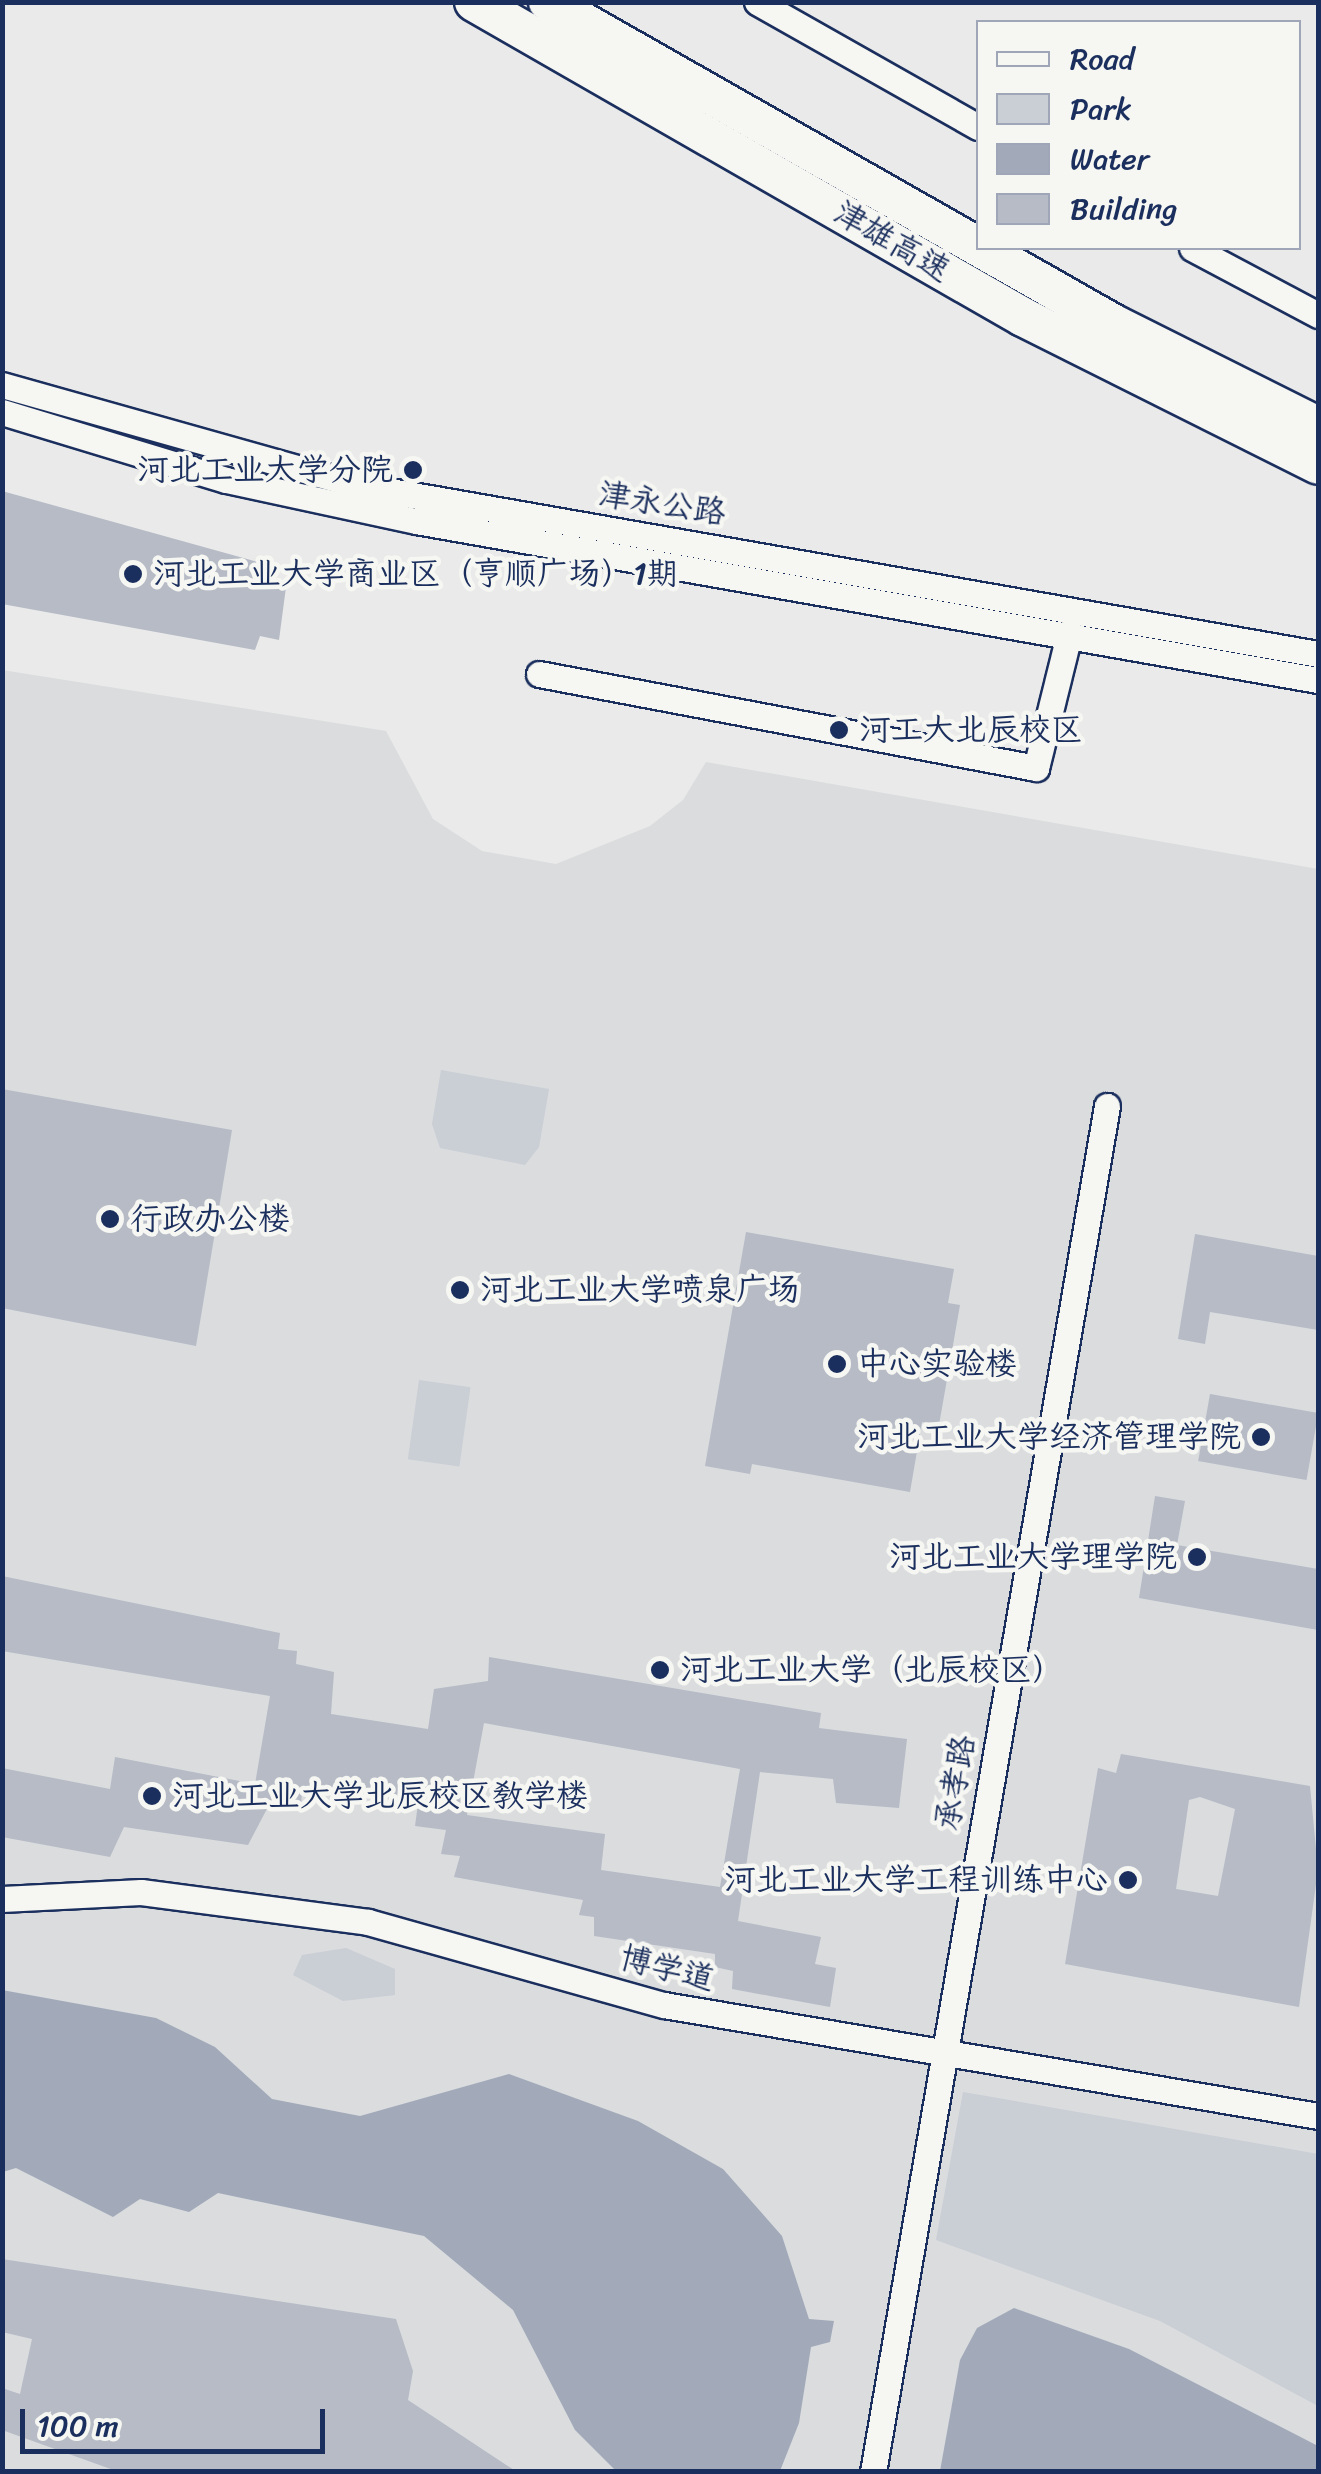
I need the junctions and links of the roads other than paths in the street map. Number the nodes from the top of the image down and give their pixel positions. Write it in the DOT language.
graph roads {
  1 [pos="474,2"];
  2 [pos="548,2"];
  3 [pos="757,2"];
  4 [pos="976,126"];
  5 [pos="976,245"];
  6 [pos="984,250"];
  7 [pos="1196,250"];
  8 [pos="1318,315"];
  9 [pos="2,385"];
  10 [pos="2,412"];
  11 [pos="1318,426"];
  12 [pos="1318,466"];
  13 [pos="1070,631"];
  14 [pos="1318,654"];
  15 [pos="539,674"];
  16 [pos="1318,680"];
  17 [pos="1107,1106"];
  18 [pos="2,1898"];
  19 [pos="946,2052"];
  20 [pos="1318,2116"];
  21 [pos="874,2472"];
  1 -- 12 [label="highway, 津雄高速"];
  2 -- 5 [label="highway, 津雄高速"];
  3 -- 4 [label="street"];
  6 -- 11 [label="highway, 津雄高速"];
  7 -- 8 [label="street"];
  9 -- 14 [label="street, 津永公路"];
  10 -- 13 [label="street, 津永公路"];
  13 -- 15 [label="street"];
  13 -- 16 [label="street, 津永公路"];
  17 -- 19 [label="street, 承孝路"];
  18 -- 19 [label="street, 博学道"];
  19 -- 20 [label="street, 博学道"];
  19 -- 21 [label="street, 承孝路"];
}
